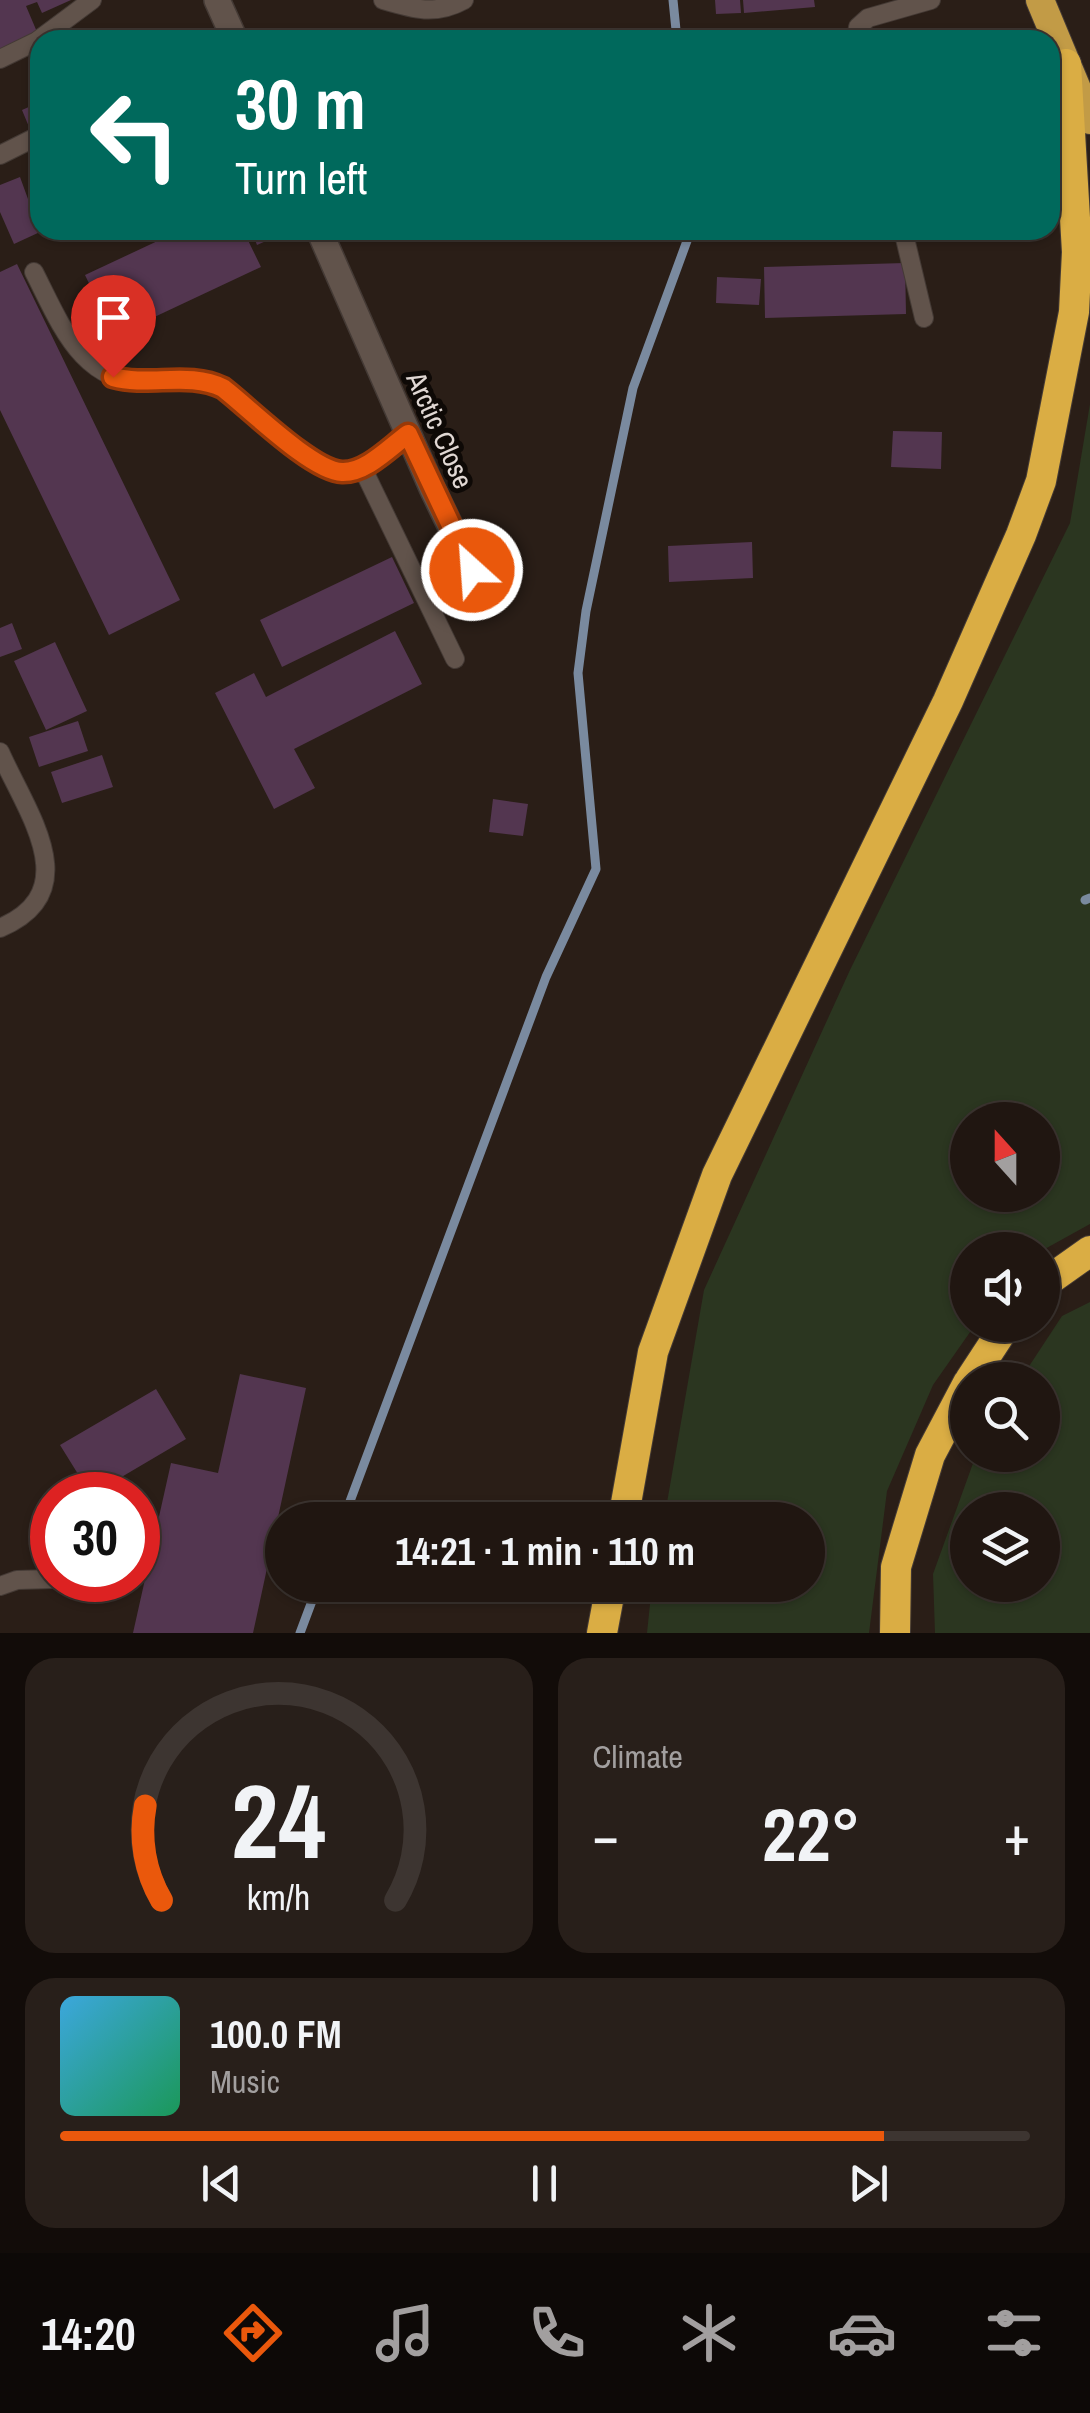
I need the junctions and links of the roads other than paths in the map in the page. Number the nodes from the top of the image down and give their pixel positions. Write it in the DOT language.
graph roads {
  1 [pos="92,0"];
  2 [pos="218,0"];
  3 [pos="383,0"];
  4 [pos="464,0"];
  5 [pos="931,0"];
  6 [pos="1040,0"];
  7 [pos="51,30"];
  8 [pos="231,30"];
  9 [pos="857,30"];
  10 [pos="1052,30"];
  11 [pos="30,44"];
  12 [pos="1060,49"];
  13 [pos="0,59"];
  14 [pos="1066,64"];
  15 [pos="1090,120"];
  16 [pos="30,140"];
  17 [pos="0,155"];
  18 [pos="323,240"];
  19 [pos="904,240"];
  20 [pos="34,272"];
  21 [pos="924,318"];
  22 [pos="408,434"];
  23 [pos="362,468"];
  24 [pos="485,598"];
  25 [pos="455,659"];
  26 [pos="0,752"];
  27 [pos="0,928"];
  28 [pos="1090,1251"];
  29 [pos="1060,1272"];
  30 [pos="950,1417"];
  31 [pos="626,1502"];
  32 [pos="30,1580"];
  33 [pos="0,1586"];
  34 [pos="608,1602"];
  35 [pos="602,1633"];
  36 [pos="895,1633"];
  1 -- 7 [label="lane"];
  2 -- 8 [label="street"];
  3 -- 4 [label="lane"];
  5 -- 9 [label="lane"];
  6 -- 10 [label="highway"];
  11 -- 13 [label="lane"];
  12 -- 14 [label="highway"];
  14 -- 15 [label="highway"];
  14 -- 31 [label="highway"];
  16 -- 17 [label="lane"];
  18 -- 22 [label="street, Arctic Close"];
  19 -- 21 [label="lane"];
  20 -- 23 [label="lane"];
  22 -- 23 [label="lane"];
  22 -- 24 [label="street, Arctic Close"];
  23 -- 25 [label="lane"];
  26 -- 27 [label="lane"];
  28 -- 29 [label="highway"];
  30 -- 36 [label="highway"];
  32 -- 33 [label="lane"];
  34 -- 35 [label="highway"];
}
